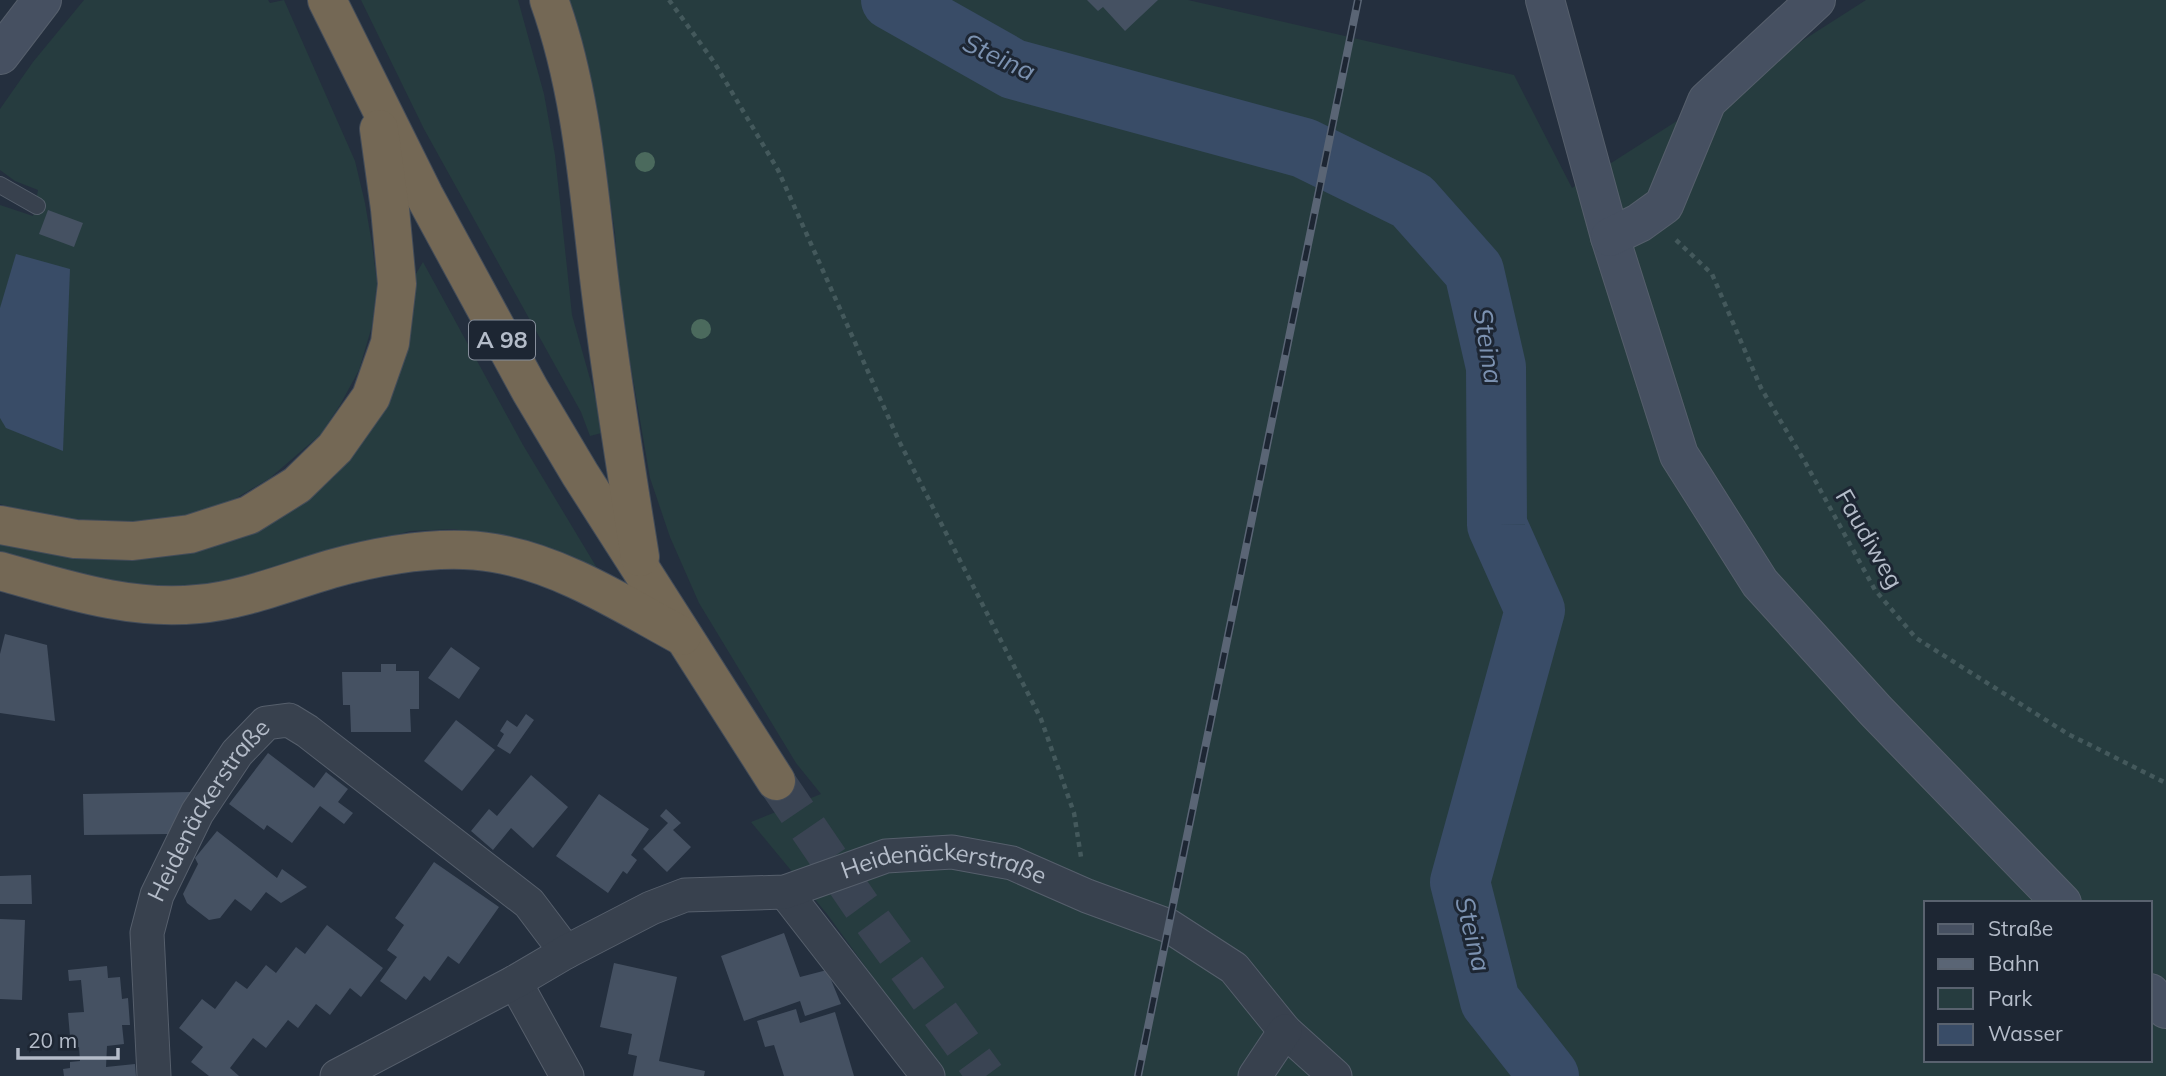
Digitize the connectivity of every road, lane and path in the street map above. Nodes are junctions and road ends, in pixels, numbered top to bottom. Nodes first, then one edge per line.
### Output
1 (42, 0) edge
2 (327, 0) edge
3 (549, 0) edge
4 (669, 0) edge
5 (1545, 0) edge
6 (1816, 0) edge
7 (0, 55) edge
8 (375, 99) junction
9 (0, 185) edge
10 (37, 206) dead end
11 (1625, 230) junction
12 (0, 525) edge
13 (0, 571) edge
14 (643, 572) junction
15 (684, 637) junction
16 (776, 781) tunnel mouth
17 (2166, 783) edge
18 (785, 892) junction
19 (1087, 896) junction
20 (2060, 901) edge
21 (566, 952) junction
22 (514, 982) junction
23 (2152, 995) edge
24 (2166, 1009) edge
25 (1285, 1031) junction
26 (154, 1076) edge
27 (337, 1076) edge
28 (567, 1076) edge
29 (928, 1076) edge
30 (1255, 1076) edge
31 (1335, 1076) edge

1 - 7 main road
2 - 8 highway, A 98
3 - 14 highway
4 - 19 path
5 - 11 main road
6 - 11 main road
8 - 12 highway
8 - 14 highway, A 98
9 - 10 lane
11 - 17 path, Faudiweg
11 - 20 main road
13 - 15 highway
14 - 15 highway, A 98
15 - 16 highway, A 98
18 - 19 street, Heidenäckerstraße
18 - 21 street, Heidenäckerstraße
18 - 29 street
19 - 25 street, Heidenäckerstraße
21 - 22 street, Heidenäckerstraße
21 - 26 street, Heidenäckerstraße
22 - 27 street, Heidenäckerstraße
22 - 28 street
23 - 24 main road
25 - 30 street
25 - 31 street, Heidenäckerstraße

